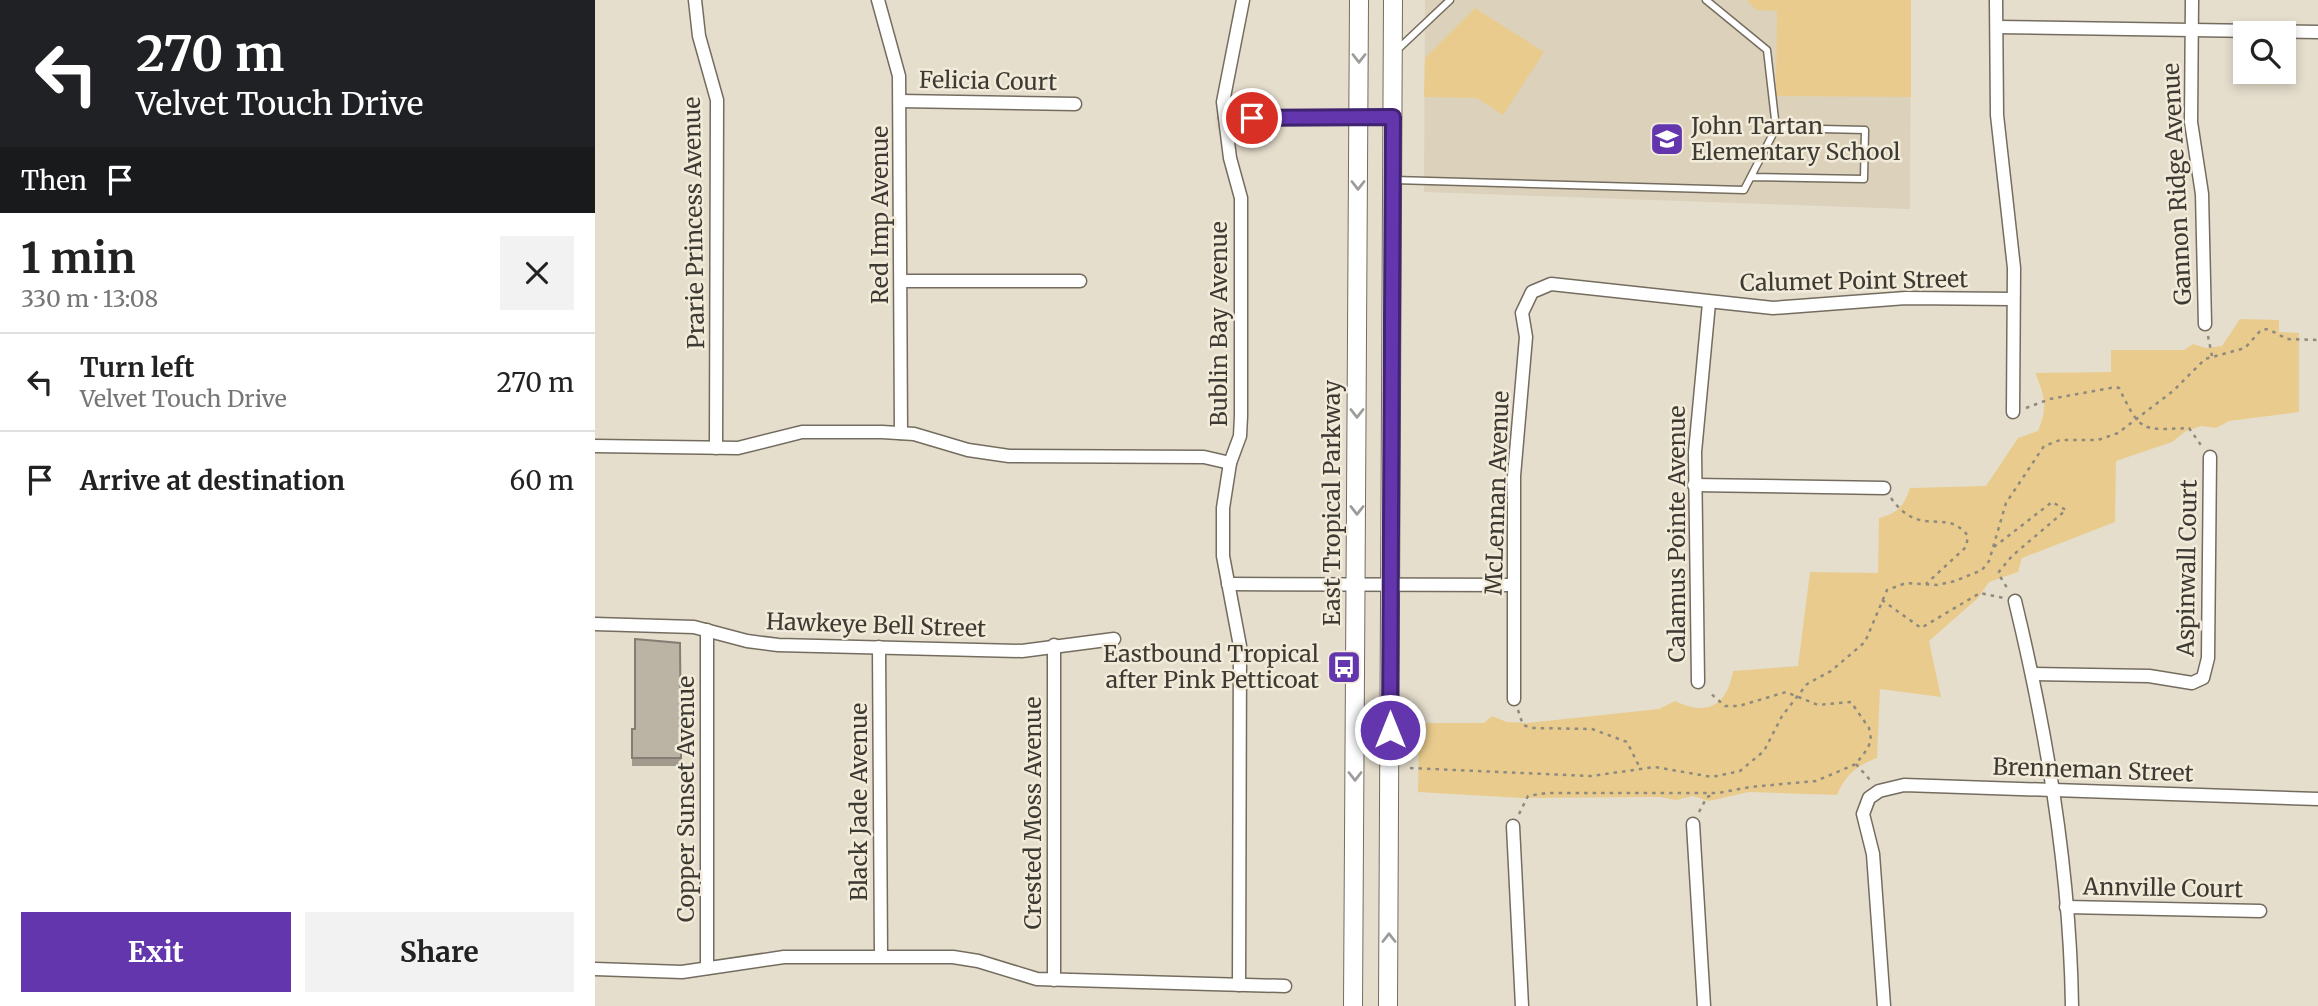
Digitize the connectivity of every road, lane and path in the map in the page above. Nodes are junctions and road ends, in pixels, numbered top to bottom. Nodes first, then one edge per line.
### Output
1 (695, 0) edge
2 (878, 0) edge
3 (1243, 0) edge
4 (1359, 0) edge
5 (1393, 0) edge
6 (1450, 0) edge
7 (1706, 0) edge
8 (1996, 0) edge
9 (2192, 0) edge
10 (1997, 27) junction
11 (2191, 30) junction
12 (2318, 32) edge
13 (1393, 54) junction
14 (900, 101) junction
15 (1075, 104) dead end
16 (1358, 117) junction
17 (1393, 117) junction
18 (1226, 118) junction
19 (1776, 128) junction
20 (1751, 177) junction
21 (1392, 180) junction
22 (902, 281) junction
23 (1080, 281) dead end
24 (1532, 292) joint
25 (2013, 299) junction
26 (1709, 303) junction
27 (2205, 324) joint
28 (2318, 340) edge
29 (2212, 356) junction
30 (2013, 412) joint
31 (2137, 421) junction
32 (901, 433) junction
33 (595, 446) edge
34 (716, 448) junction
35 (2210, 457) joint
36 (1230, 463) junction
37 (1694, 485) junction
38 (1884, 488) joint
39 (1994, 547) junction
40 (1228, 584) junction
41 (1926, 584) junction
42 (1374, 585) junction
43 (1513, 585) junction
44 (1881, 600) junction
45 (2015, 601) junction
46 (595, 624) edge
47 (707, 630) junction
48 (1114, 639) dead end
49 (1054, 645) junction
50 (879, 647) junction
51 (2033, 674) junction
52 (1698, 682) joint
53 (1795, 698) junction
54 (1514, 699) joint
55 (1856, 764) junction
56 (1410, 768) dead end
57 (1640, 768) junction
58 (2052, 790) junction
59 (1718, 793) junction
60 (1874, 794) junction
61 (2318, 799) edge
62 (1693, 824) joint
63 (1513, 826) joint
64 (2066, 907) junction
65 (2260, 912) dead end
66 (881, 956) junction
67 (707, 968) junction
68 (595, 969) edge
69 (1054, 980) junction
70 (1239, 985) junction
71 (1285, 986) dead end
72 (1353, 1006) edge
73 (1388, 1006) edge
74 (1522, 1006) edge
75 (1704, 1006) edge
76 (1884, 1006) edge
77 (2072, 1006) edge

1 - 34 street, Prarie Princess Avenue
2 - 14 street, Red Imp Avenue
3 - 18 street, Bublin Bay Avenue
4 -> 16 main road, East Tropical Parkway
5 - 13 main road, East Tropical Parkway
6 - 13 lane
7 - 19 lane
8 - 10 street
9 - 11 street, Gannon Ridge Avenue
10 - 11 street
10 - 25 street
11 - 12 street
11 - 27 street, Gannon Ridge Avenue
13 - 17 main road, East Tropical Parkway
14 - 15 street, Felicia Court
14 - 22 street, Red Imp Avenue
16 - 17 street
16 - 18 street
16 -> 42 main road, East Tropical Parkway
17 - 21 main road, East Tropical Parkway
18 - 36 street, Bublin Bay Avenue
19 - 20 lane
19 - 20 lane
20 - 21 lane
21 - 42 main road, East Tropical Parkway
22 - 23 street
22 - 32 street, Red Imp Avenue
24 - 26 street, Calumet Point Street
24 - 43 street, McLennan Avenue
25 - 26 street, Calumet Point Street
25 - 30 street
26 - 37 street, Calamus Pointe Avenue
27 - 29 path
28 - 29 path
29 - 31 path
30 - 31 path
31 - 35 path
31 - 39 path
32 - 34 street
32 - 36 street
33 - 34 street
35 - 51 street, Aspinwall Court
36 - 40 street, Bublin Bay Avenue
37 - 38 street
37 - 52 street, Calamus Pointe Avenue
38 - 41 path
39 - 41 path
39 - 45 path
40 - 42 street
40 - 70 street, Bublin Bay Avenue
41 - 44 path
42 - 43 street
42 -> 72 main road, East Tropical Parkway
73 -> 42 main road, East Tropical Parkway
43 - 54 street, McLennan Avenue
44 - 45 path
44 - 53 path
45 - 51 street
46 - 47 street, Hawkeye Bell Street
47 - 50 street, Hawkeye Bell Street
47 - 67 street, Copper Sunset Avenue
48 - 49 street, Hawkeye Bell Street
49 - 50 street, Hawkeye Bell Street
49 - 69 street, Crested Moss Avenue
50 - 66 street, Black Jade Avenue
51 - 58 street
52 - 53 path
53 - 55 path
53 - 57 path
54 - 57 path
55 - 59 path
55 - 60 path
56 - 57 path
58 - 60 street, Brenneman Street
58 - 61 street, Brenneman Street
58 - 64 street
59 - 62 path
59 - 63 path
60 - 76 street
62 - 75 street
63 - 74 street
64 - 65 street, Annville Court
64 - 77 street
66 - 67 street
66 - 69 street
67 - 68 street
69 - 70 street
70 - 71 street

